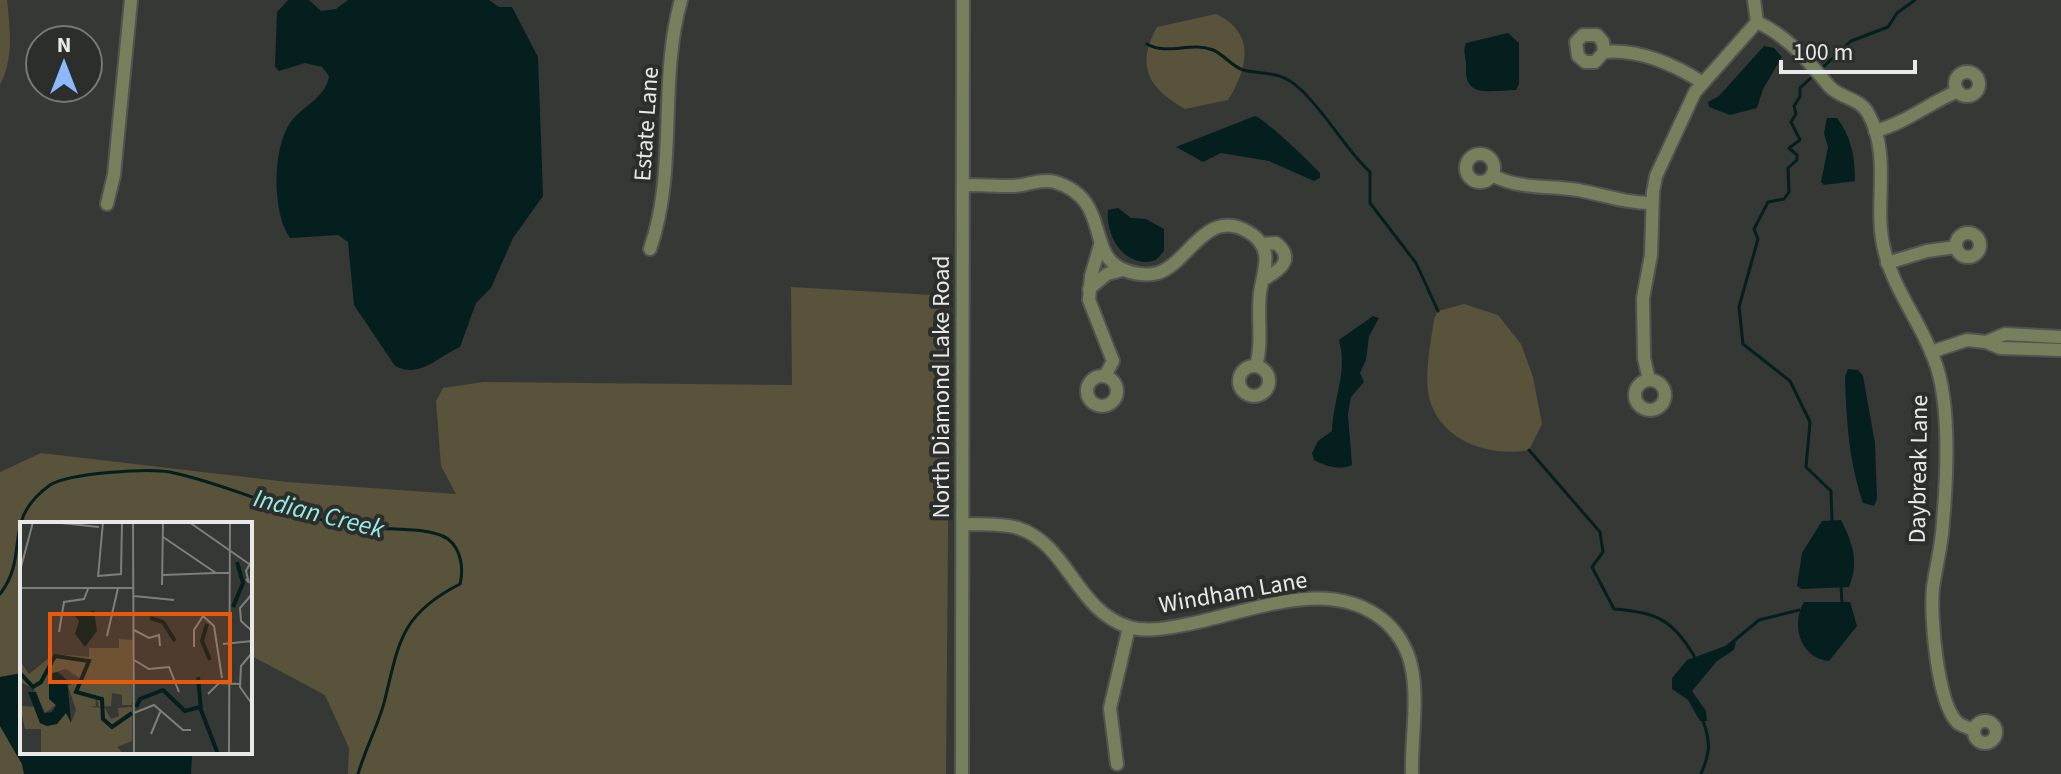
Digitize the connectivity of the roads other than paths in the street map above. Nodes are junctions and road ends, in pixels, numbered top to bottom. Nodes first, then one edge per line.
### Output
1 (131, 0) edge
2 (681, 0) edge
3 (963, 0) edge
4 (1754, 0) edge
5 (1757, 22) junction
6 (1604, 52) dead end
7 (1703, 83) junction
8 (1958, 91) dead end
9 (1875, 131) junction
10 (1492, 175) dead end
11 (964, 185) junction
12 (1652, 203) junction
13 (107, 204) dead end
14 (1101, 242) junction
15 (1261, 244) junction
16 (1956, 247) dead end
17 (650, 249) dead end
18 (1887, 263) junction
19 (1123, 270) junction
20 (1264, 279) junction
21 (1089, 289) junction
22 (2061, 337) edge
23 (1986, 342) junction
24 (2061, 350) edge
25 (1931, 352) junction
26 (1256, 366) dead end
27 (1105, 376) dead end
28 (1649, 380) dead end
29 (963, 524) junction
30 (1129, 627) junction
31 (1974, 730) dead end
32 (1117, 764) dead end
33 (962, 774) edge
34 (1412, 774) edge

1 - 13 street
2 - 17 street, Estate Lane
3 - 11 street, North Diamond Lake Road
4 - 5 street
5 - 7 street
5 - 9 street, Daybreak Lane
6 - 7 street
7 - 12 street
8 - 9 street
9 - 18 street, Daybreak Lane
10 - 12 street
11 - 14 street
11 - 29 street, North Diamond Lake Road
12 - 28 street
14 - 19 street
14 - 21 street
15 - 19 street
15 - 20 street
15 - 20 street
16 - 18 street
18 - 25 street, Daybreak Lane
19 - 21 street
20 - 26 street
21 - 27 street
22 - 23 street
23 - 24 street
23 - 25 street
25 - 31 street, Daybreak Lane
29 - 30 street, Windham Lane
29 - 33 street, North Diamond Lake Road
30 - 32 street
30 - 34 street, Windham Lane

